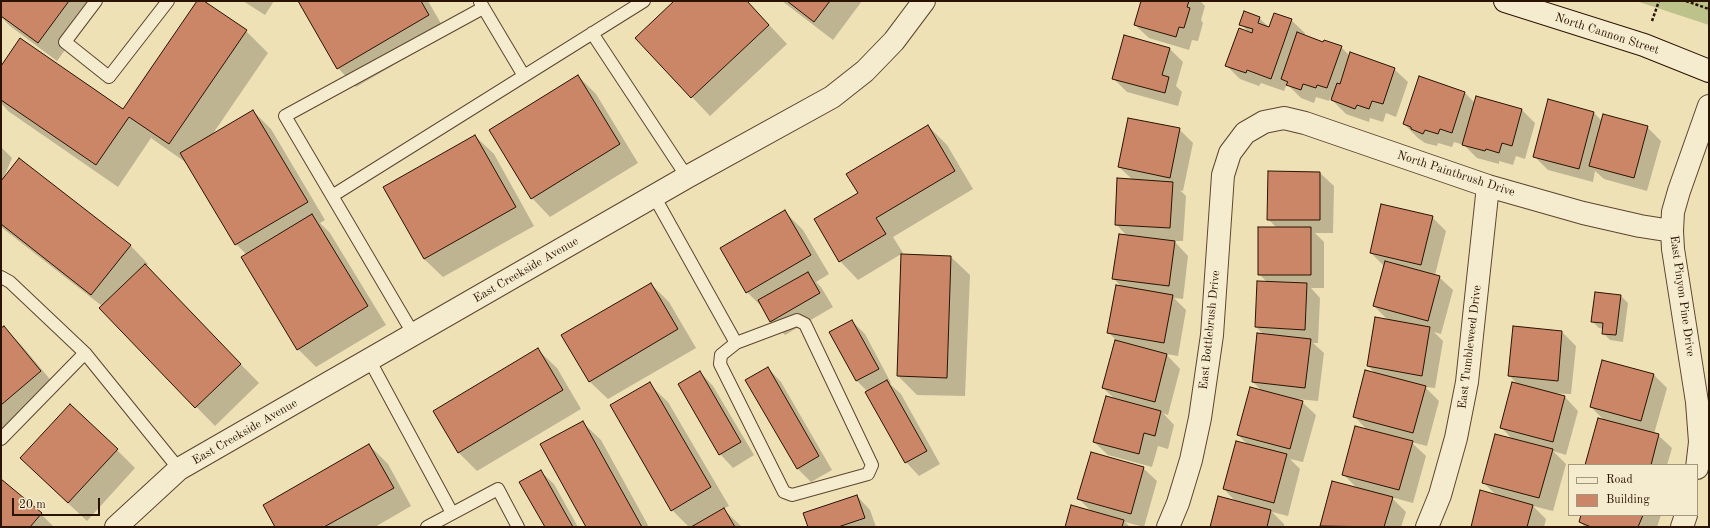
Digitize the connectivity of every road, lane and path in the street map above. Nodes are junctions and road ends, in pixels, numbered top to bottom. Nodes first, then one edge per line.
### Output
1 (96, 1) edge
2 (168, 1) edge
3 (644, 1) edge
4 (924, 1) edge
5 (1505, 1) edge
6 (1686, 1) edge
7 (481, 4) edge
8 (1709, 9) edge
9 (592, 33) junction
10 (1709, 71) edge
11 (524, 76) junction
12 (1709, 106) edge
13 (1245, 133) joint
14 (687, 177) junction
15 (1488, 186) junction
16 (332, 196) junction
17 (654, 196) junction
18 (1672, 232) junction
19 (1, 277) edge
20 (414, 335) junction
21 (736, 343) junction
22 (85, 353) junction
23 (370, 360) junction
24 (1, 439) edge
25 (1697, 464) edge
26 (179, 470) junction
27 (452, 513) junction
28 (1686, 516) edge
29 (116, 527) edge
30 (427, 527) edge
31 (518, 527) edge
32 (1168, 527) edge
33 (1428, 527) edge
34 (1682, 527) edge

1 - 2 lane
3 - 9 lane
4 - 14 street, East Creekside Avenue
5 - 10 street, North Cannon Street
6 - 8 path
7 - 11 lane
7 - 16 lane
9 - 11 lane
9 - 14 lane
11 - 16 lane
12 - 18 street, East Pinyon Pine Drive
13 - 15 street, North Paintbrush Drive
13 - 32 street, East Bottlebrush Drive
14 - 17 street, East Creekside Avenue
15 - 18 street, North Paintbrush Drive
15 - 33 street, East Tumbleweed Drive
16 - 20 lane
17 - 20 street, East Creekside Avenue
17 - 21 lane
18 - 25 street, East Pinyon Pine Drive
19 - 22 lane
20 - 23 street, East Creekside Avenue
21 - 21 lane
22 - 24 lane
22 - 26 lane
23 - 26 street, East Creekside Avenue
23 - 27 lane
26 - 29 street, East Creekside Avenue
27 - 30 lane
27 - 31 lane
28 - 34 street

